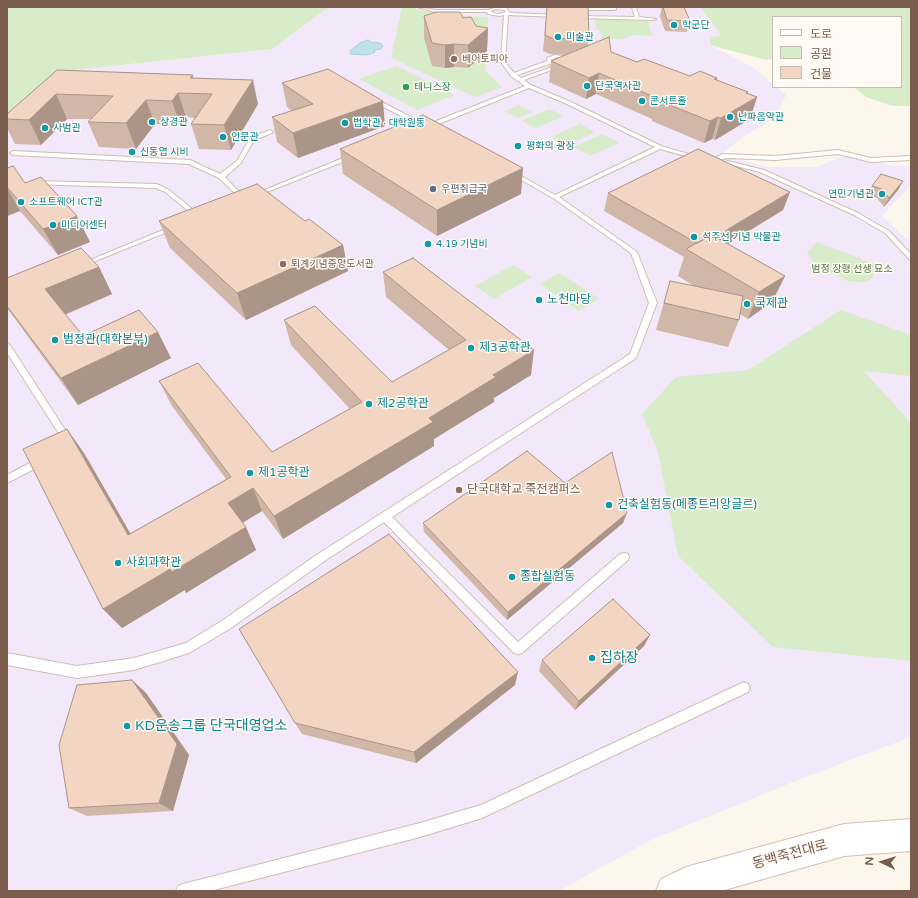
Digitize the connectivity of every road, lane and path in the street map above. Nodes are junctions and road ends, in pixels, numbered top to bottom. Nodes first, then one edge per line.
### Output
1 (420, 7) edge
2 (501, 7) edge
3 (614, 7) edge
4 (634, 7) edge
5 (570, 8) edge
6 (488, 11) junction
7 (506, 14) junction
8 (561, 16) edge
9 (570, 17) edge
10 (637, 18) junction
11 (654, 19) dead end
12 (549, 62) junction
13 (559, 66) junction
14 (566, 66) junction
15 (513, 75) junction
16 (536, 75) junction
17 (521, 80) junction
18 (529, 86) junction
19 (367, 97) edge
20 (423, 128) junction
21 (270, 132) dead end
22 (435, 132) edge
23 (659, 147) junction
24 (10, 152) edge
25 (363, 152) edge
26 (911, 158) edge
27 (707, 159) junction
28 (504, 169) edge
29 (221, 177) junction
30 (29, 183) edge
31 (556, 197) junction
32 (244, 200) junction
33 (237, 202) edge
34 (192, 220) edge
35 (178, 226) edge
36 (911, 258) edge
37 (76, 266) edge
38 (7, 347) edge
39 (64, 449) edge
40 (50, 456) edge
41 (7, 479) edge
42 (385, 516) junction
43 (624, 557) dead end
44 (7, 658) edge
45 (744, 688) dead end
46 (911, 835) edge
47 (183, 891) edge
48 (673, 891) edge

1 - 6 lane
2 - 6 lane
2 - 7 lane
3 - 5 lane
4 - 10 lane
6 - 7 lane
7 - 8 lane
7 - 15 lane
9 - 10 lane
10 - 11 lane
12 - 13 lane
12 - 14 lane
12 - 15 lane
13 - 14 lane
13 - 16 lane
14 - 16 lane
15 - 17 lane
16 - 17 lane
17 - 18 lane
18 - 20 lane
18 - 23 lane
19 - 20 lane
20 - 22 lane
21 - 29 lane
23 - 27 lane
23 - 31 lane
24 - 29 lane
25 - 32 lane
26 - 27 lane
27 - 36 lane
28 - 31 lane
29 - 32 lane
30 - 34 lane
31 - 42 lane
32 - 33 lane
35 - 37 lane
38 - 39 lane
40 - 41 lane
42 - 43 lane
42 - 44 lane
45 - 47 lane
46 - 48 main road, 동백죽전대로

